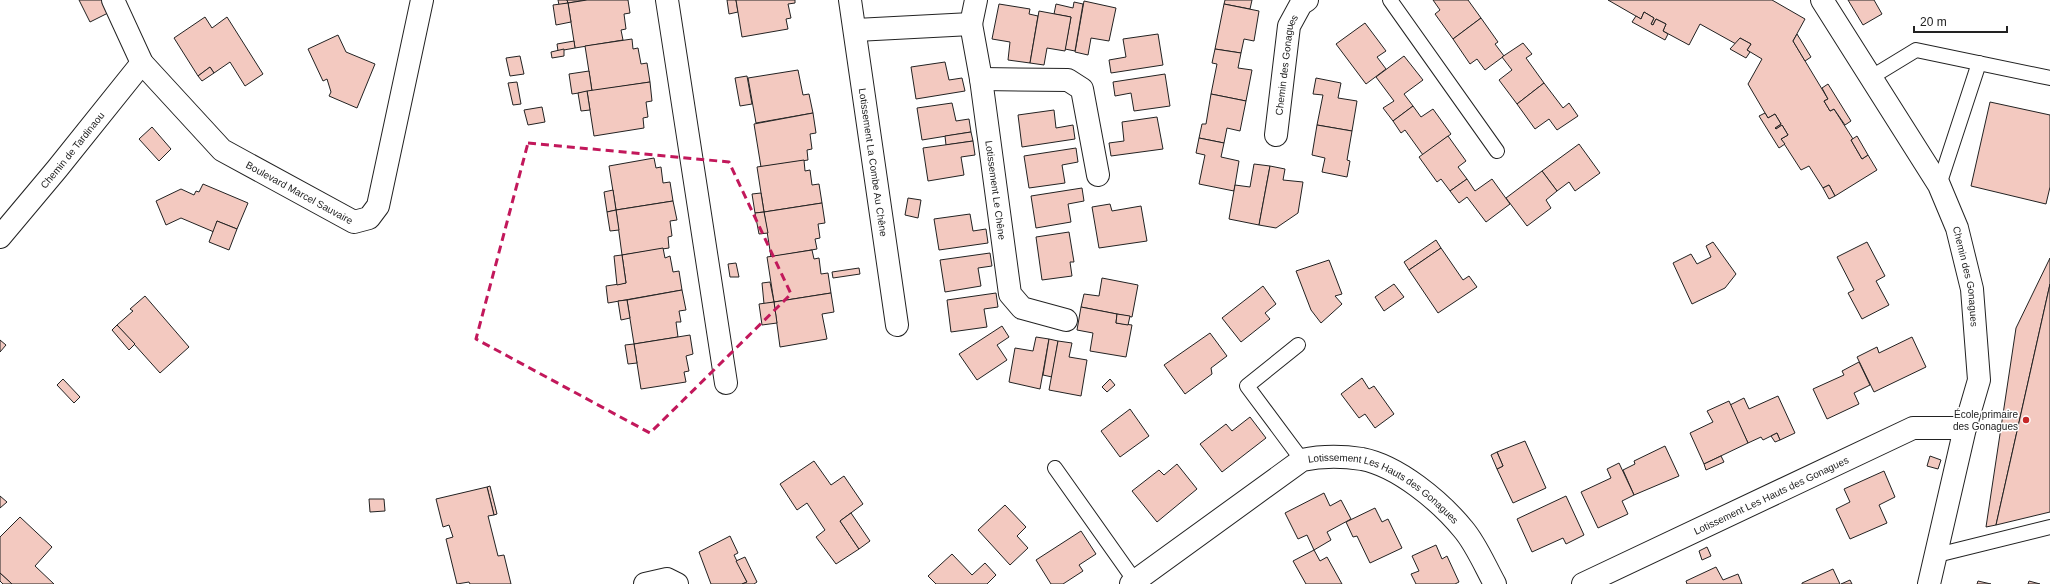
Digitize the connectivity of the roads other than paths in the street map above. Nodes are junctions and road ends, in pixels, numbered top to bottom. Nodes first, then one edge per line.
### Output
1 (113, 0) edge
2 (422, 0) edge
3 (667, 0) edge
4 (850, 0) edge
5 (976, 0) edge
6 (1307, 0) edge
7 (1390, 0) edge
8 (1822, 0) edge
9 (971, 24) junction
10 (856, 30) junction
11 (142, 63) junction
12 (1979, 63) junction
13 (1870, 78) junction
14 (2050, 78) edge
15 (981, 79) junction
16 (1276, 135) dead end
17 (1497, 151) dead end
18 (1098, 175) dead end
19 (1939, 185) junction
20 (0, 237) edge
21 (1066, 320) dead end
22 (897, 325) dead end
23 (1298, 345) dead end
24 (726, 383) dead end
25 (1965, 428) junction
26 (1302, 460) junction
27 (1055, 468) dead end
28 (2050, 527) edge
29 (1937, 555) junction
30 (1133, 583) edge
31 (645, 584) edge
32 (677, 584) edge
33 (1495, 584) edge
34 (1583, 584) edge
35 (1930, 584) edge

1 - 11 street, Boulevard Marcel Sauvaire
2 - 11 street, Boulevard Marcel Sauvaire
3 - 24 street
4 - 10 street, Lotissement La Combe Au Chêne
5 - 9 street
6 - 16 street, Chemin des Gonagues
7 - 17 lane
8 - 13 street, Chemin des Gonagues
9 - 10 street
9 - 15 street, Lotissement Le Chêne
10 - 22 street, Lotissement La Combe Au Chêne
11 - 20 street, Chemin de Tardinaou
12 - 13 lane
12 - 14 lane
12 - 19 lane
13 - 19 street, Chemin des Gonagues
15 - 18 street
15 - 21 street, Lotissement Le Chêne
19 - 25 street, Chemin des Gonagues
23 - 26 lane
25 - 29 street, Chemin des Gonagues
25 - 34 street, Lotissement Les Hauts des Gonagues
26 - 30 street, Lotissement Les Hauts des Gonagues
26 - 33 street, Lotissement Les Hauts des Gonagues
27 - 30 lane
28 - 29 lane
29 - 35 street, Chemin des Gonagues
31 - 32 street

